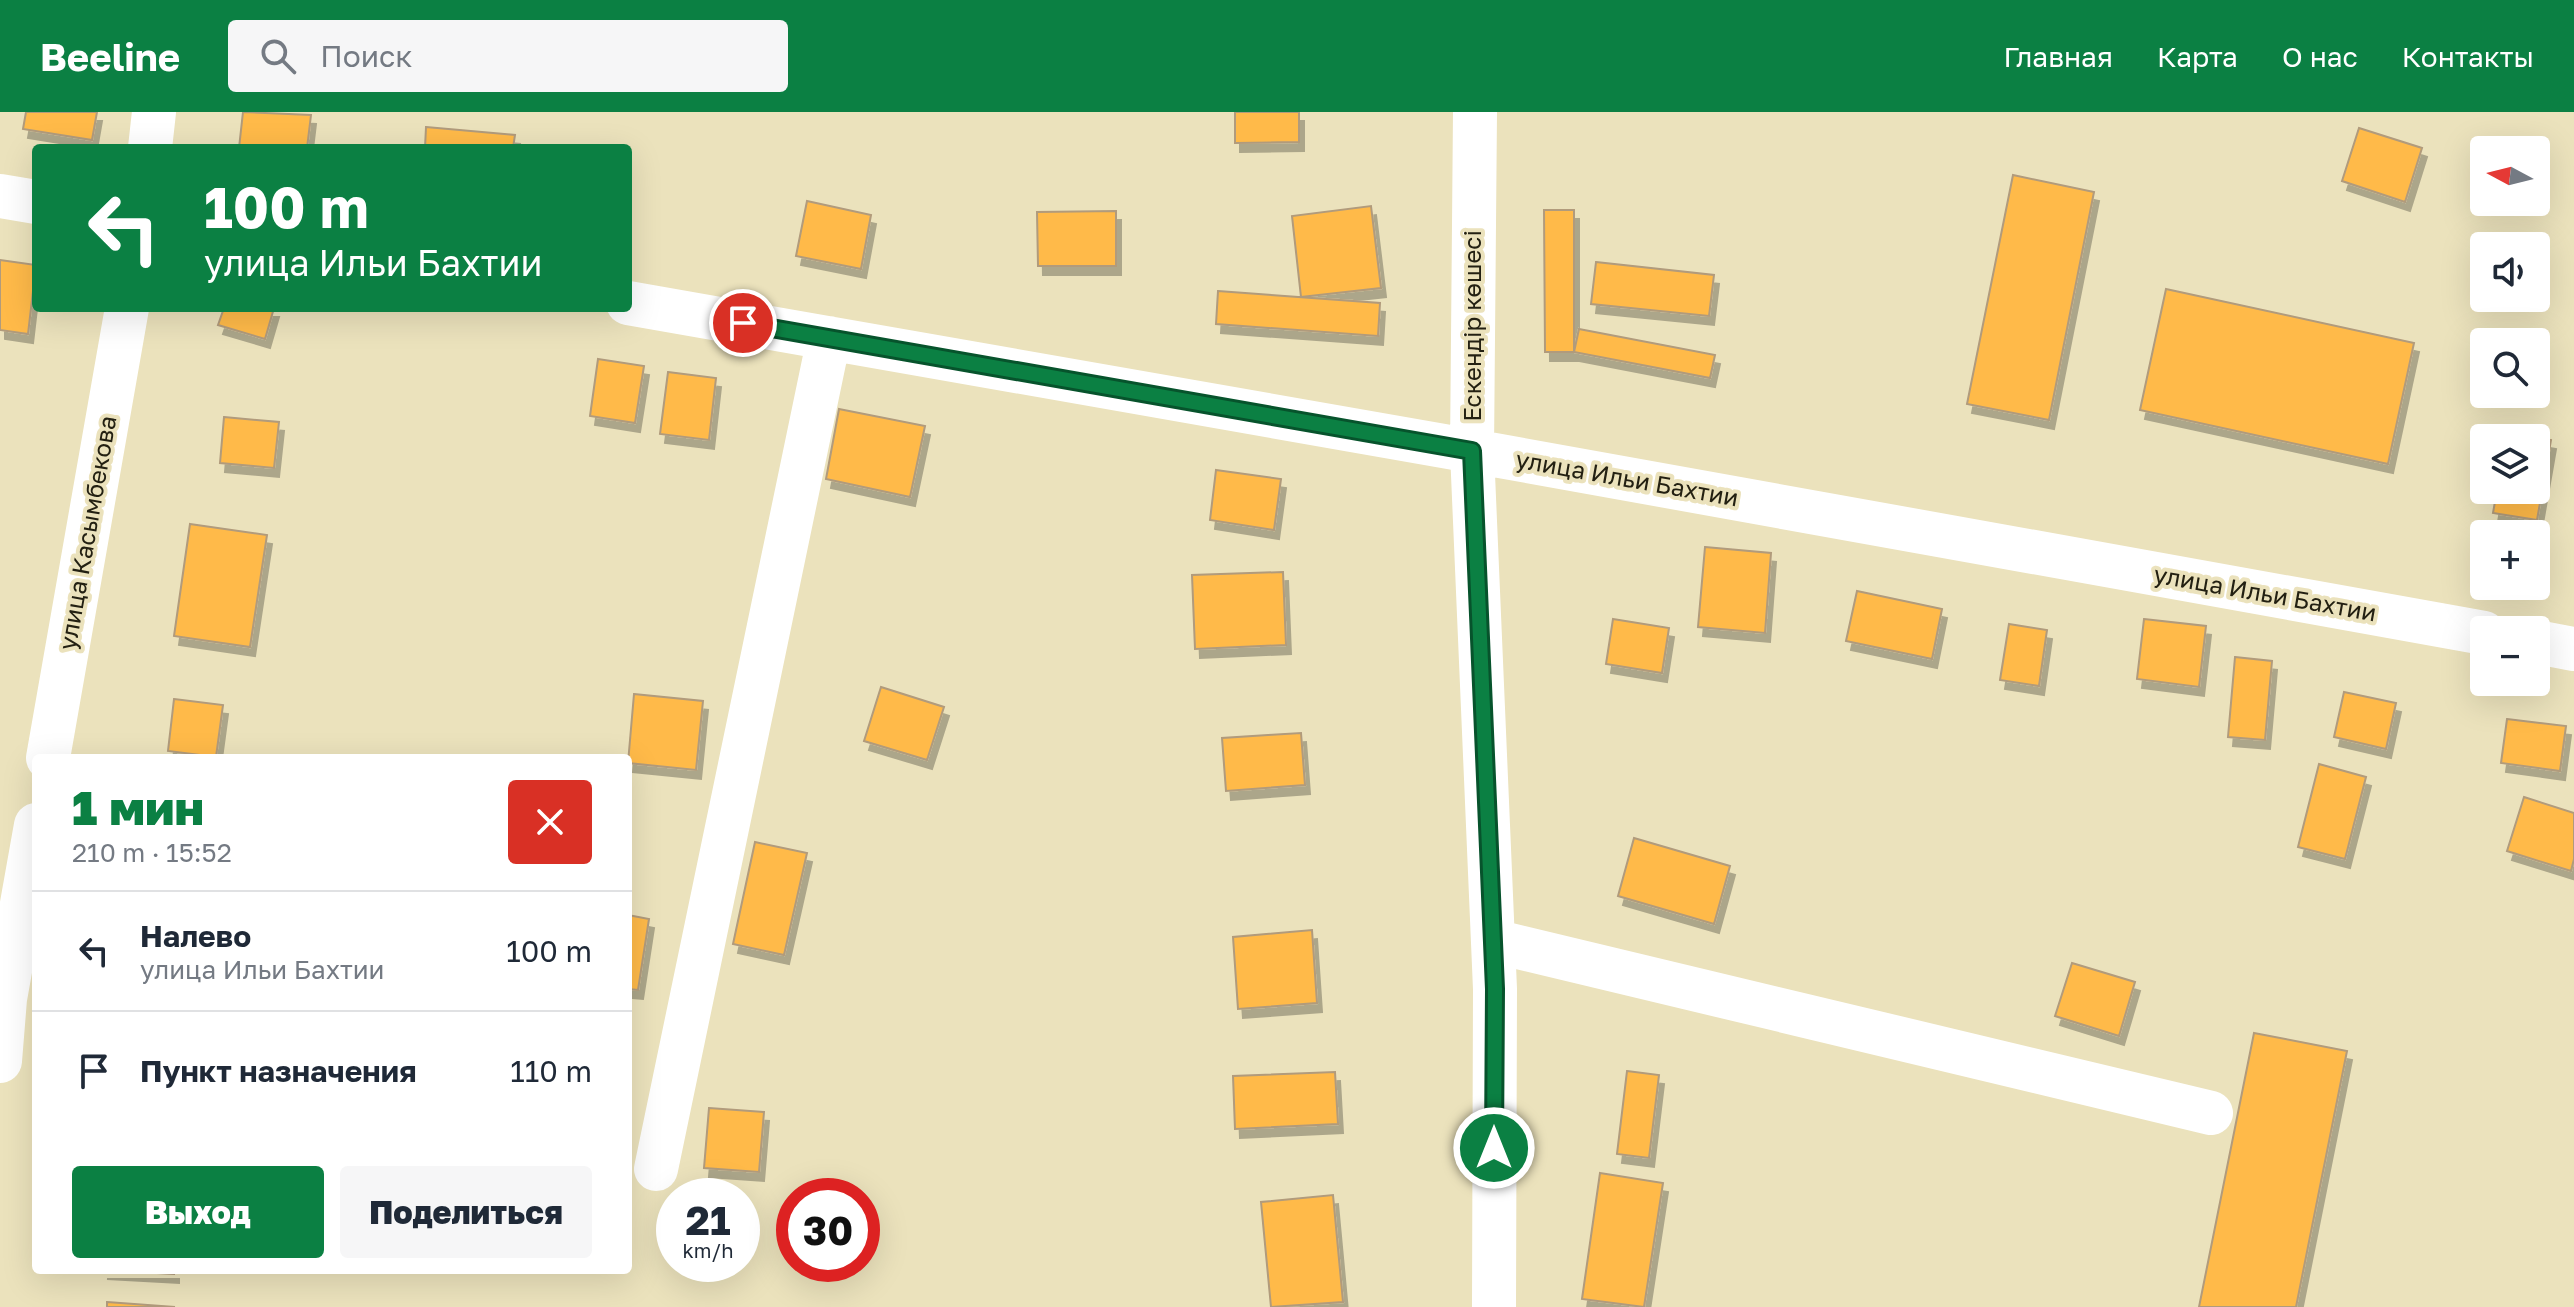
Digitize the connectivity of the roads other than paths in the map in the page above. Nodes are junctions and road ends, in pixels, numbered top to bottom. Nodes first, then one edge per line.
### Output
1 (154, 112) edge
2 (1475, 112) edge
3 (150, 144) edge
4 (0, 196) edge
5 (32, 201) edge
6 (632, 304) edge
7 (126, 312) edge
8 (829, 338) junction
9 (1472, 451) junction
10 (2470, 630) edge
11 (2550, 645) edge
12 (2574, 649) edge
13 (49, 754) edge
14 (32, 847) edge
15 (1493, 941) junction
16 (0, 1061) edge
17 (2211, 1113) dead end
18 (656, 1169) dead end
19 (1494, 1307) edge

1 - 3 street
2 - 9 street, Ескендір көшесі
4 - 5 street
6 - 8 street, улица Ильи Бахтии
7 - 13 street, улица Касымбекова
8 - 9 street, улица Ильи Бахтии
8 - 18 street
9 - 10 street, улица Ильи Бахтии
9 - 15 street, Ескендір көшесі
11 - 12 street
14 - 16 street
15 - 17 street
15 - 19 street, Ескендір көшесі

